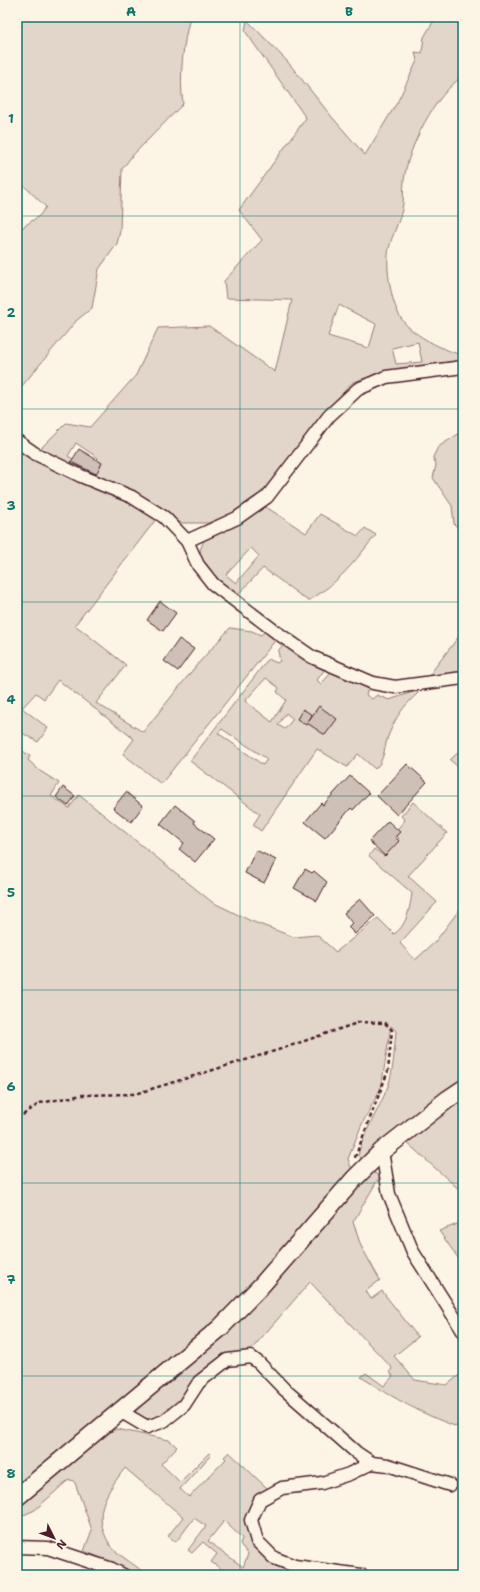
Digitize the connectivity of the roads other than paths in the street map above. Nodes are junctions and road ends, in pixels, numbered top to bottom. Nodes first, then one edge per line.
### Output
1 (463, 367) edge
2 (17, 441) edge
3 (187, 541) junction
4 (463, 678) edge
5 (463, 1089) edge
6 (382, 1151) junction
7 (463, 1331) edge
8 (120, 1412) junction
9 (372, 1463) junction
10 (450, 1485) dead end
11 (17, 1497) edge
12 (18, 1545) edge
13 (123, 1575) edge
14 (361, 1575) edge

1 - 3 street
2 - 3 street
3 - 4 street
5 - 6 main road
6 - 7 street
6 - 8 main road
8 - 9 street
8 - 11 main road
9 - 10 street
9 - 14 street
12 - 13 street

